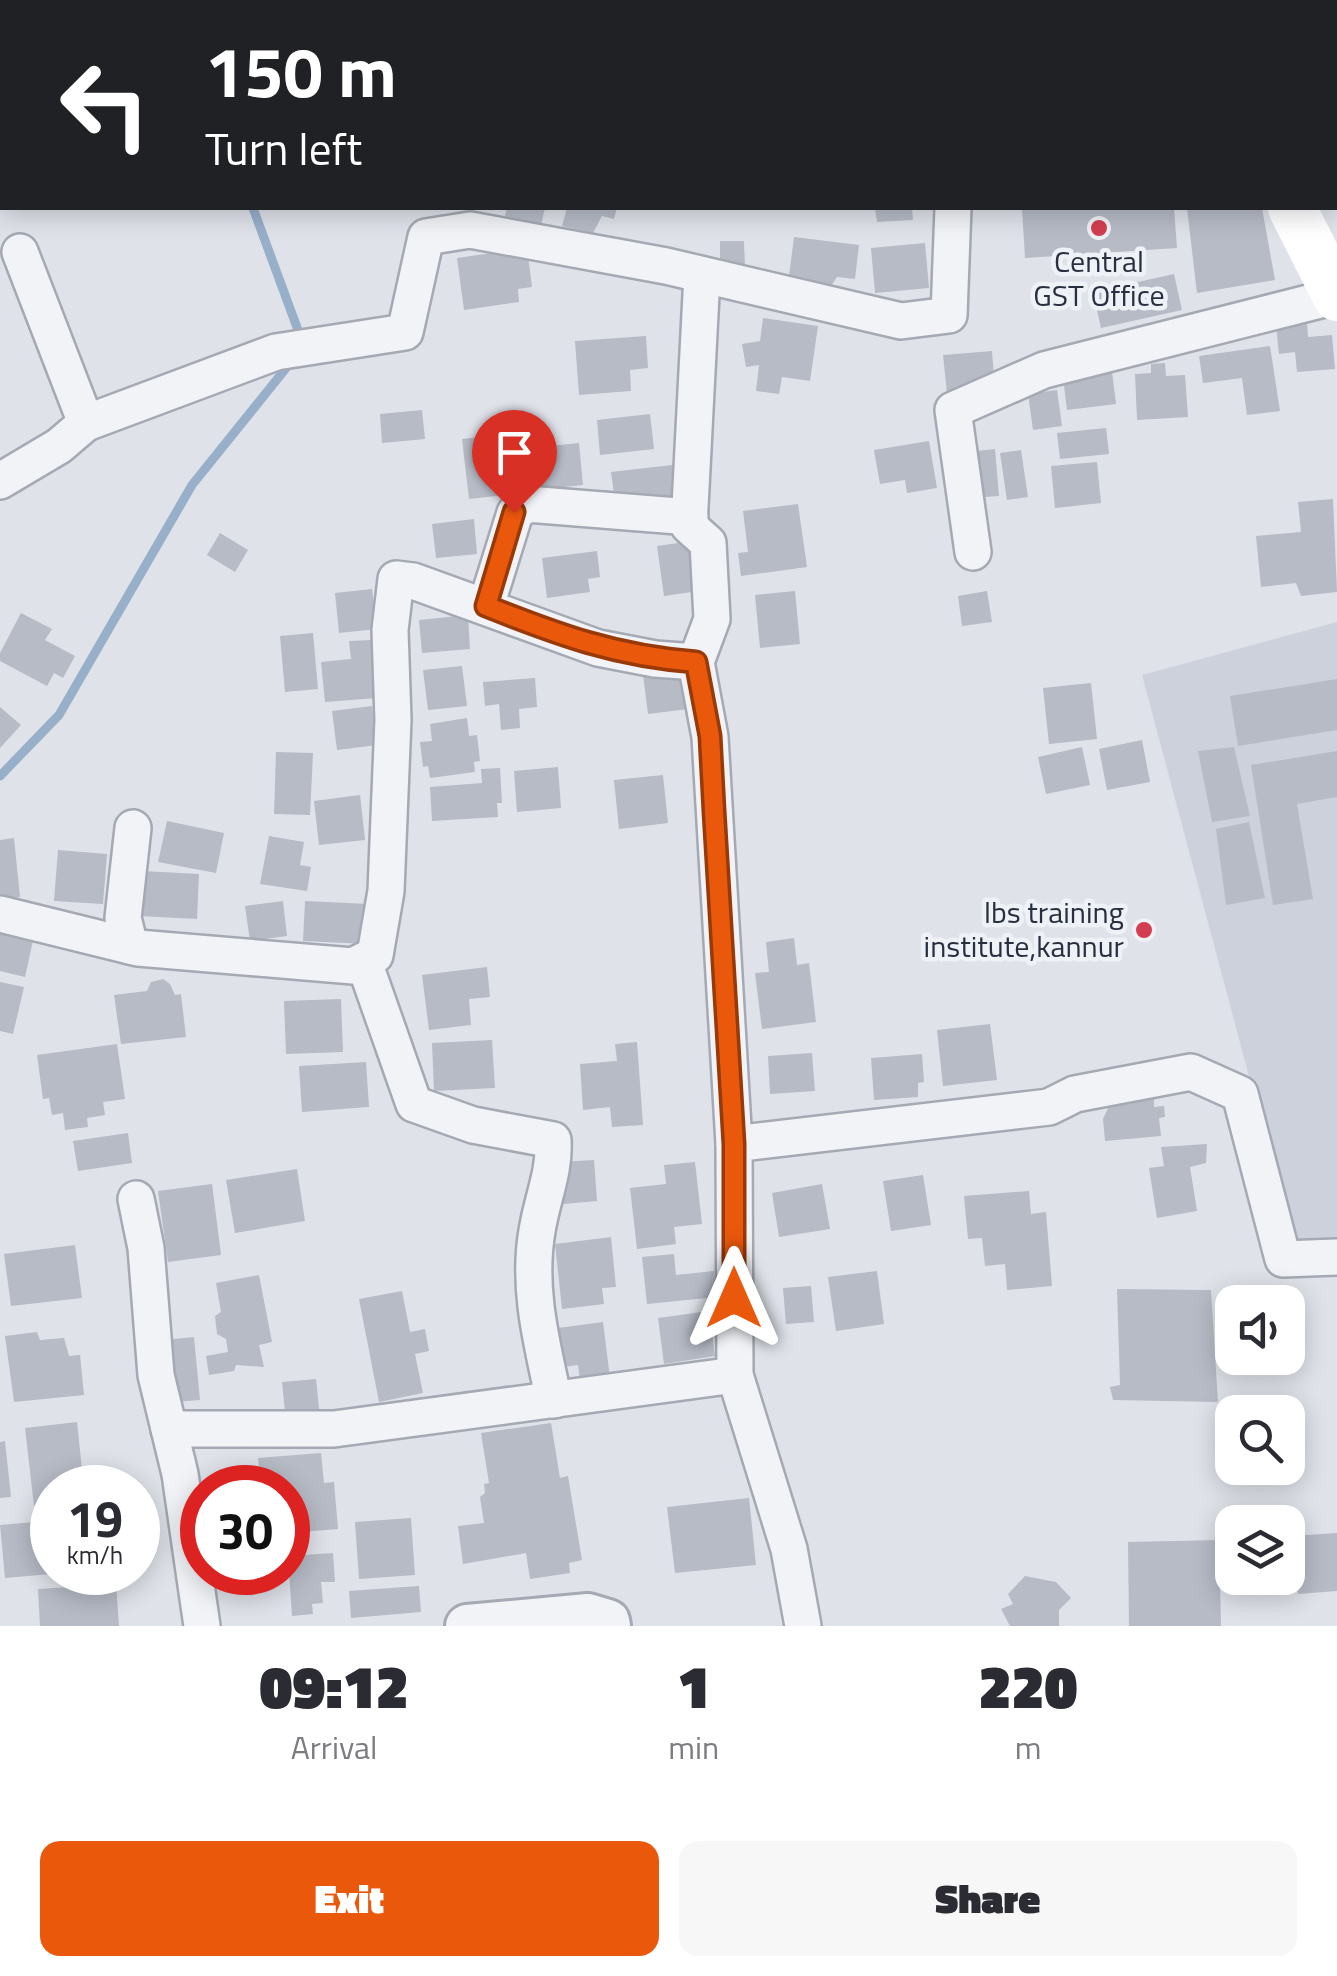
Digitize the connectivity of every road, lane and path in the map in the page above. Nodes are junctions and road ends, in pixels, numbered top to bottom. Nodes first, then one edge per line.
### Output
1 (953, 210) edge
2 (1293, 210) edge
3 (20, 252) dead end
4 (702, 275) junction
5 (1337, 297) edge
6 (86, 423) junction
7 (0, 480) edge
8 (690, 517) junction
9 (973, 552) dead end
10 (486, 606) junction
11 (696, 662) junction
12 (133, 828) dead end
13 (0, 914) edge
14 (130, 946) junction
15 (364, 962) junction
16 (734, 1144) junction
17 (136, 1199) dead end
18 (1337, 1258) edge
19 (734, 1375) junction
20 (554, 1400) junction
21 (169, 1429) junction
22 (202, 1626) edge
23 (468, 1626) edge
24 (609, 1626) edge
25 (803, 1626) edge

1 - 4 street
2 - 5 main road
3 - 6 street
4 - 6 street
4 - 8 street
5 - 9 street
6 - 7 street
8 - 10 street
8 - 11 street
10 - 11 street
10 - 15 street
11 - 16 street
12 - 14 street
13 - 14 street
14 - 15 street
15 - 20 street
16 - 18 street
16 - 19 street
17 - 21 street
19 - 20 street
19 - 25 street
20 - 21 street
21 - 22 street
23 - 24 street

